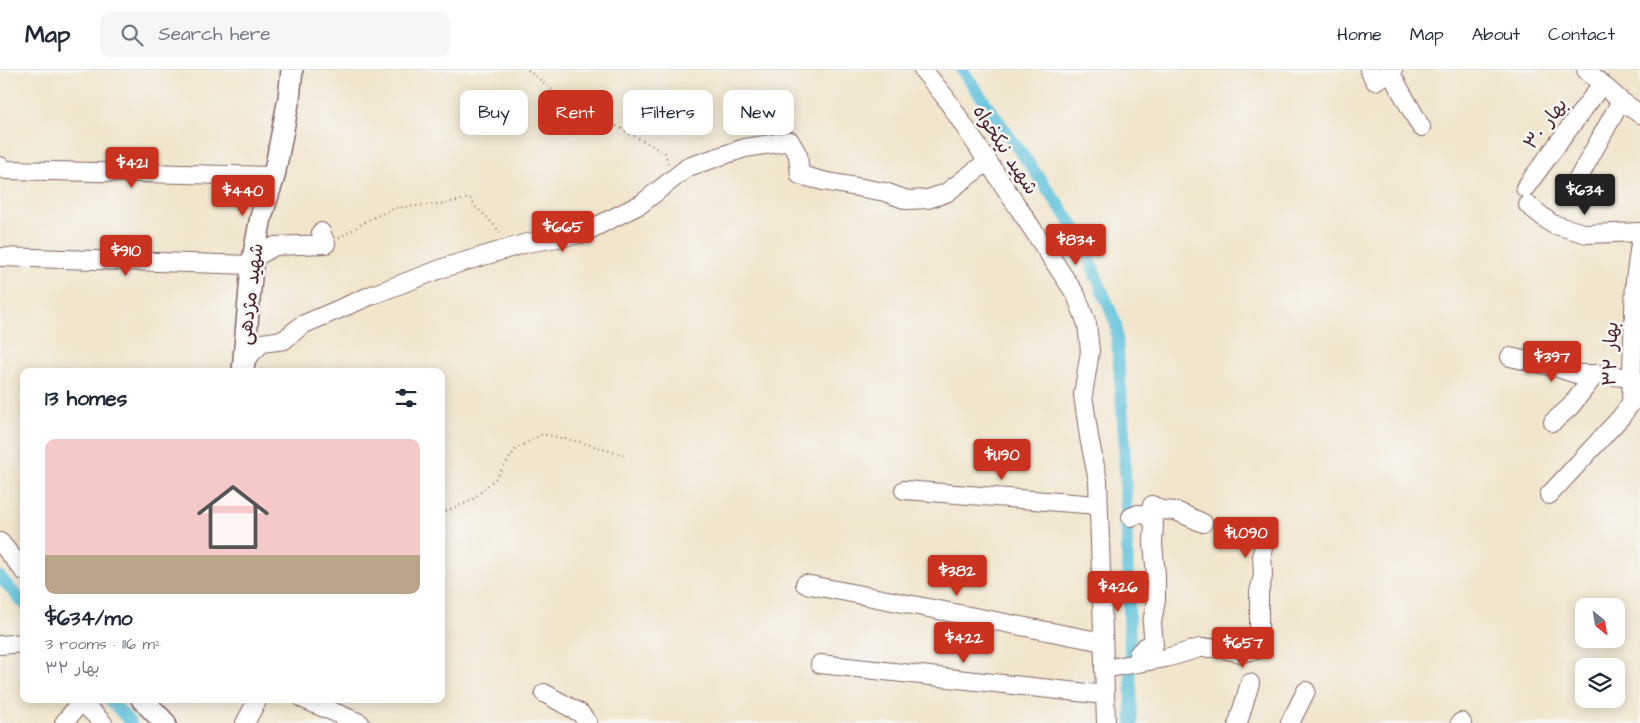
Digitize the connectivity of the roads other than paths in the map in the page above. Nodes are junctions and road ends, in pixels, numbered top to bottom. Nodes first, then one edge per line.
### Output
1 (292, 70) edge
2 (923, 70) edge
3 (1586, 70) edge
4 (1382, 73) edge
5 (1602, 84) junction
6 (1621, 101) junction
7 (1640, 114) edge
8 (1421, 127) dead end
9 (989, 164) junction
10 (0, 166) edge
11 (274, 176) junction
12 (1573, 188) dead end
13 (1640, 232) edge
14 (324, 238) road end
15 (1640, 244) edge
16 (0, 257) edge
17 (253, 261) junction
18 (1510, 357) dead end
19 (243, 366) edge
20 (1596, 374) junction
21 (1632, 378) junction
22 (1553, 422) dead end
23 (904, 490) dead end
24 (1549, 495) dead end
25 (1098, 505) junction
26 (1149, 515) junction
27 (1131, 517) dead end
28 (1203, 523) dead end
29 (1264, 541) dead end
30 (2, 549) edge
31 (20, 567) edge
32 (805, 584) dead end
33 (1103, 642) junction
34 (20, 644) edge
35 (0, 645) edge
36 (820, 664) dead end
37 (1133, 664) junction
38 (1104, 669) junction
39 (1250, 683) dead end
40 (544, 692) dead end
41 (1306, 692) dead end
42 (1105, 695) junction
43 (78, 703) edge
44 (85, 703) edge
45 (146, 703) edge
46 (256, 703) edge
47 (312, 703) edge
48 (64, 723) edge
49 (103, 723) edge
50 (165, 723) edge
51 (245, 723) edge
52 (360, 723) edge
53 (588, 723) edge
54 (1106, 723) edge
55 (1238, 723) edge
56 (1290, 723) edge

1 - 11 main road, شهید مژدهی
2 - 9 street, شهید نیکخواه
3 - 5 street
4 - 8 street
5 - 6 street
5 - 13 street, بهار ۳۰
6 - 7 street
6 - 12 street
9 - 19 street
9 - 25 street, شهید نیکخواه
10 - 11 street
11 - 17 main road, شهید مژدهی
14 - 17 street
15 - 21 street, بهار ۳۲
16 - 17 street
17 - 19 main road, شهید مژدهی
18 - 20 street
20 - 21 street
20 - 22 street
21 - 24 street, بهار ۳۲
23 - 25 street
25 - 33 street, شهید نیکخواه
26 - 27 street
26 - 28 street
26 - 37 street
29 - 37 street
30 - 31 street
32 - 33 street
33 - 38 street, شهید نیکخواه
34 - 35 street
36 - 42 street
37 - 38 street
38 - 42 street, شهید نیکخواه
39 - 55 street
40 - 53 street
41 - 56 street
42 - 54 street, شهید نیکخواه
43 - 48 street
44 - 49 street
45 - 50 main road
46 - 51 street
47 - 52 street

